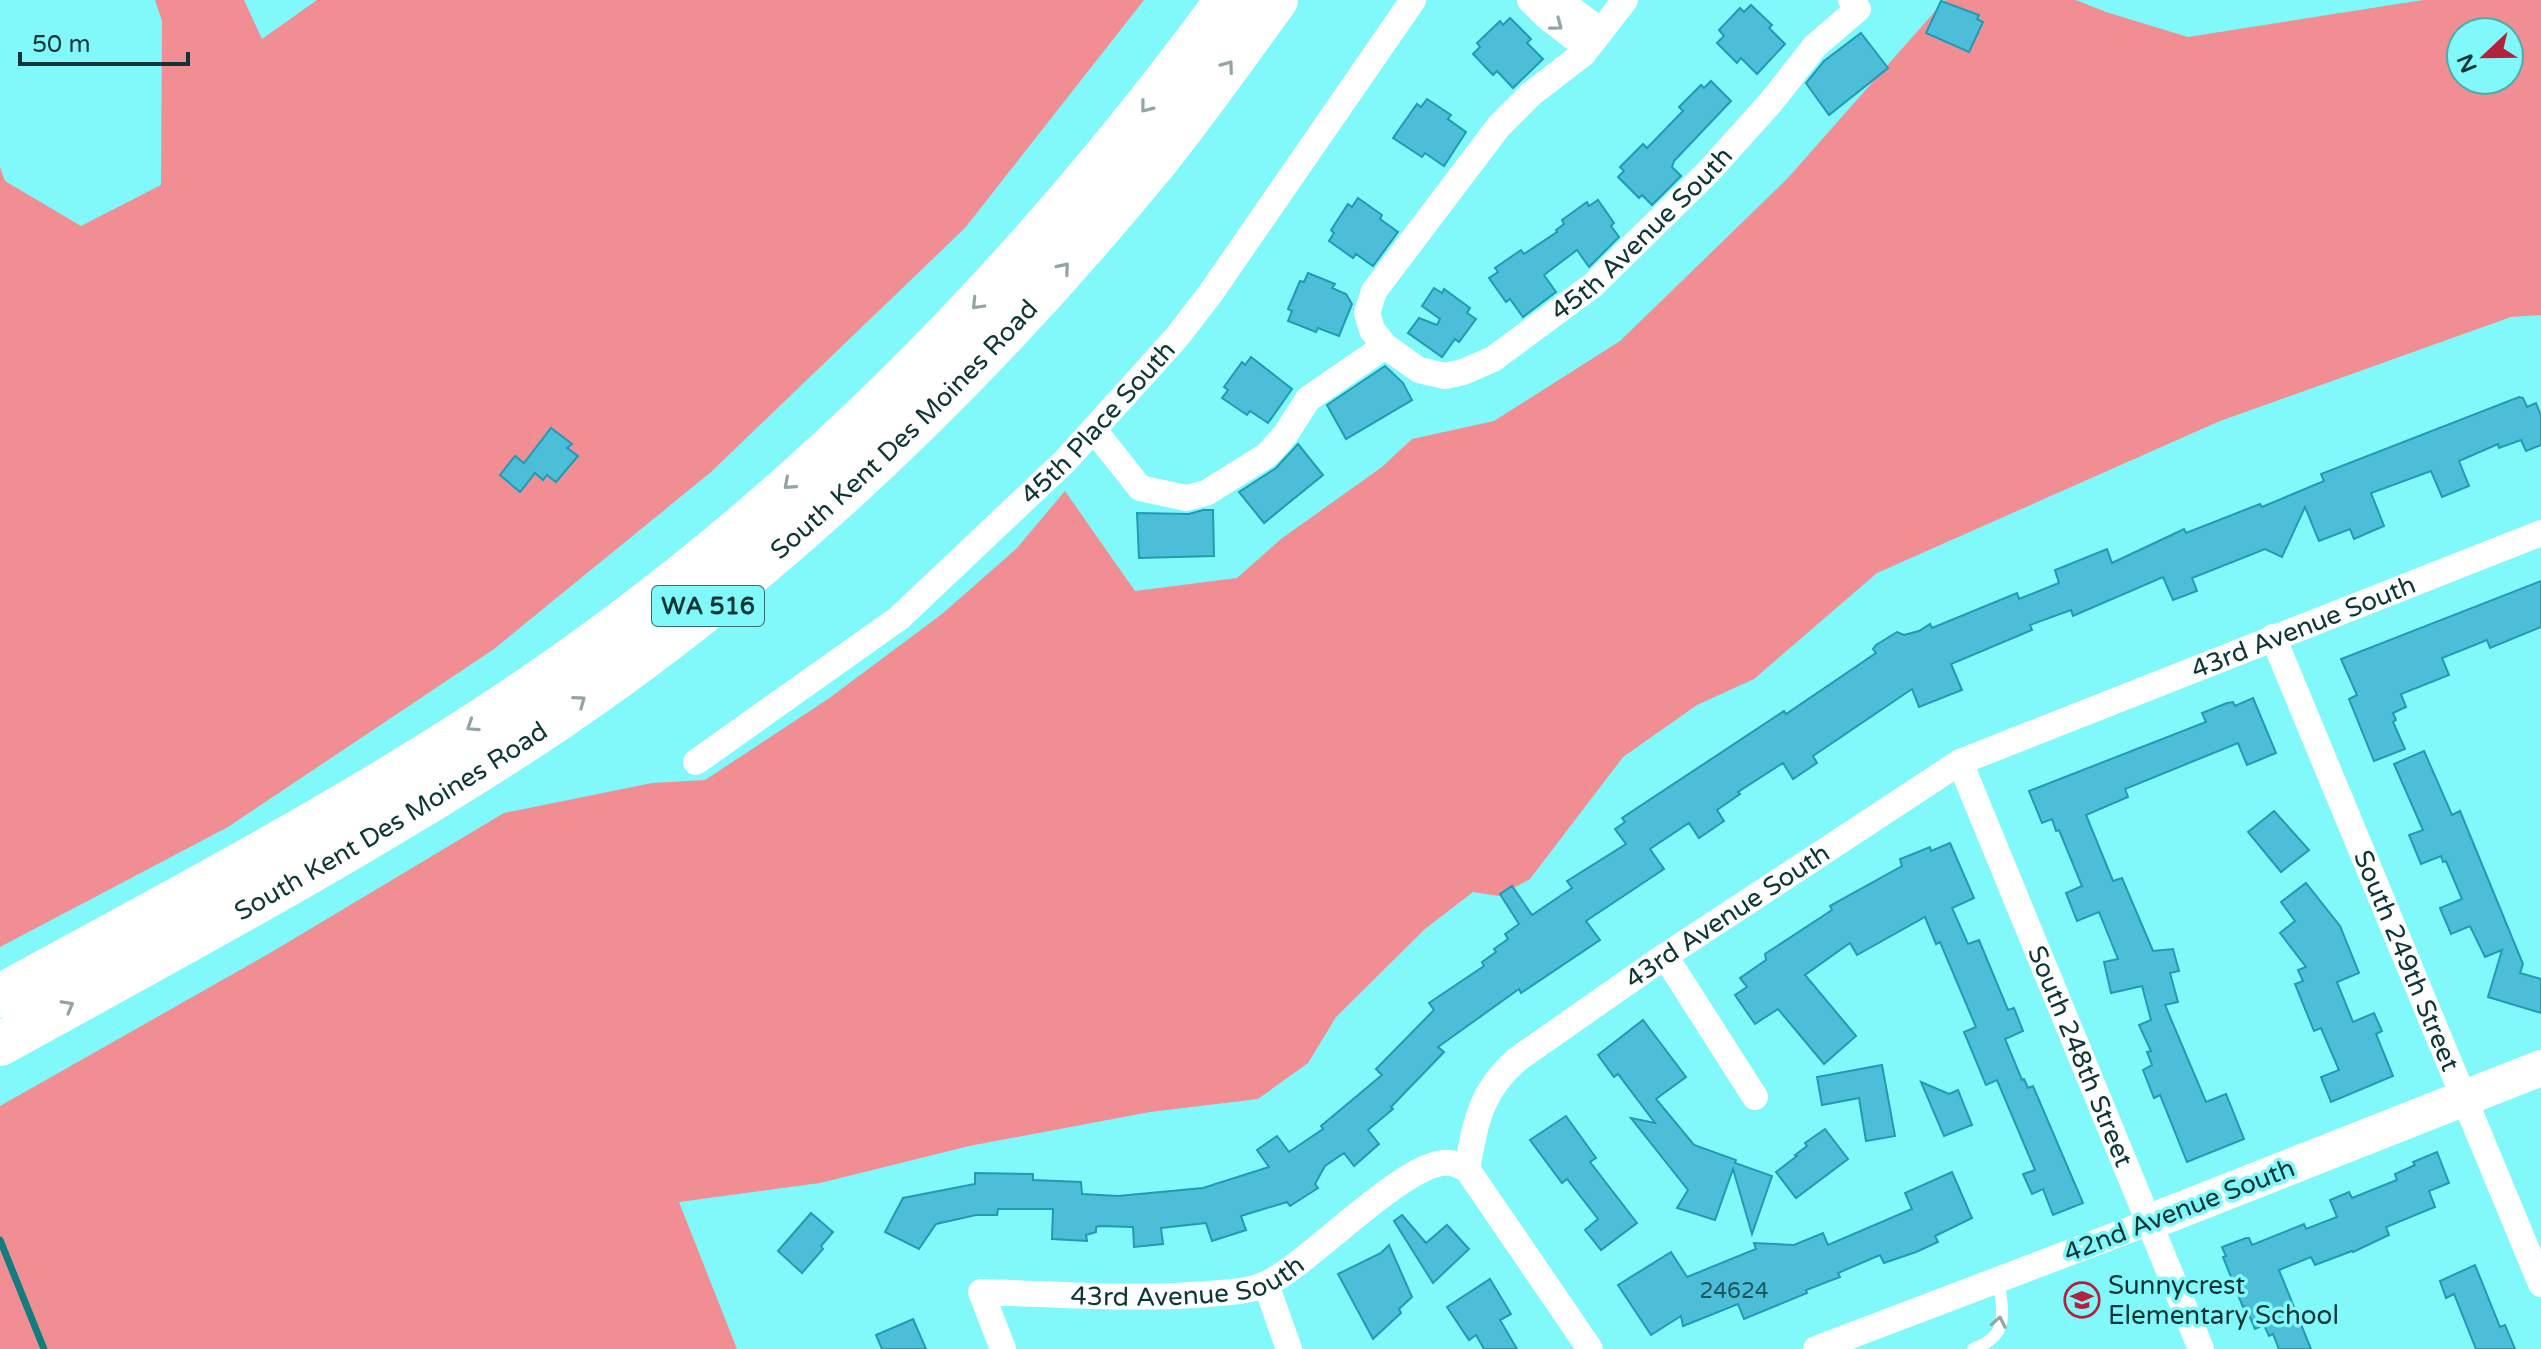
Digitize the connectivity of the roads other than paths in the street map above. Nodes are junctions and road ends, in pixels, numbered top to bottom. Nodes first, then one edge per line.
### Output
1 (1227, 0) edge
2 (1276, 0) edge
3 (1413, 0) edge
4 (1530, 0) edge
5 (1559, 0) edge
6 (1625, 0) edge
7 (1855, 5) edge
8 (1594, 39) junction
9 (1385, 346) junction
10 (1094, 430) junction
11 (2541, 533) edge
12 (2273, 637) junction
13 (696, 762) dead end
14 (1960, 762) junction
15 (1665, 956) junction
16 (0, 996) edge
17 (0, 1044) edge
18 (2541, 1068) edge
19 (1755, 1097) dead end
20 (2466, 1098) junction
21 (1467, 1169) junction
22 (2150, 1222) junction
23 (1999, 1280) junction
24 (1266, 1284) junction
25 (2541, 1284) edge
26 (1003, 1349) edge
27 (1289, 1349) edge
28 (1590, 1349) edge
29 (1816, 1349) edge
30 (1973, 1349) edge
31 (2201, 1349) edge

1 -> 16 highway, South Kent Des Moines Road / WA 516
17 -> 2 highway, South Kent Des Moines Road / WA 516
3 - 10 street, 45th Place South
4 -> 8 street
5 - 8 street
6 - 8 street, 45th Avenue South
7 - 9 street, 45th Avenue South
8 - 9 street, 45th Avenue South
9 - 10 street
10 - 13 street, 45th Place South
11 - 12 street, 43rd Avenue South
12 - 14 street, 43rd Avenue South
12 - 20 street, South 249th Street
14 - 15 street, 43rd Avenue South
14 - 22 street, South 248th Street
15 - 19 street
15 - 21 street, 43rd Avenue South
18 - 20 street, 42nd Avenue South
20 - 22 street, 42nd Avenue South
20 - 25 street, South 249th Street
21 - 24 street, 43rd Avenue South
21 - 28 street
22 - 23 street, 42nd Avenue South
22 - 31 street, South 248th Street
23 - 29 street, 42nd Avenue South
30 -> 23 lane
24 - 26 street, 43rd Avenue South
24 - 27 street

